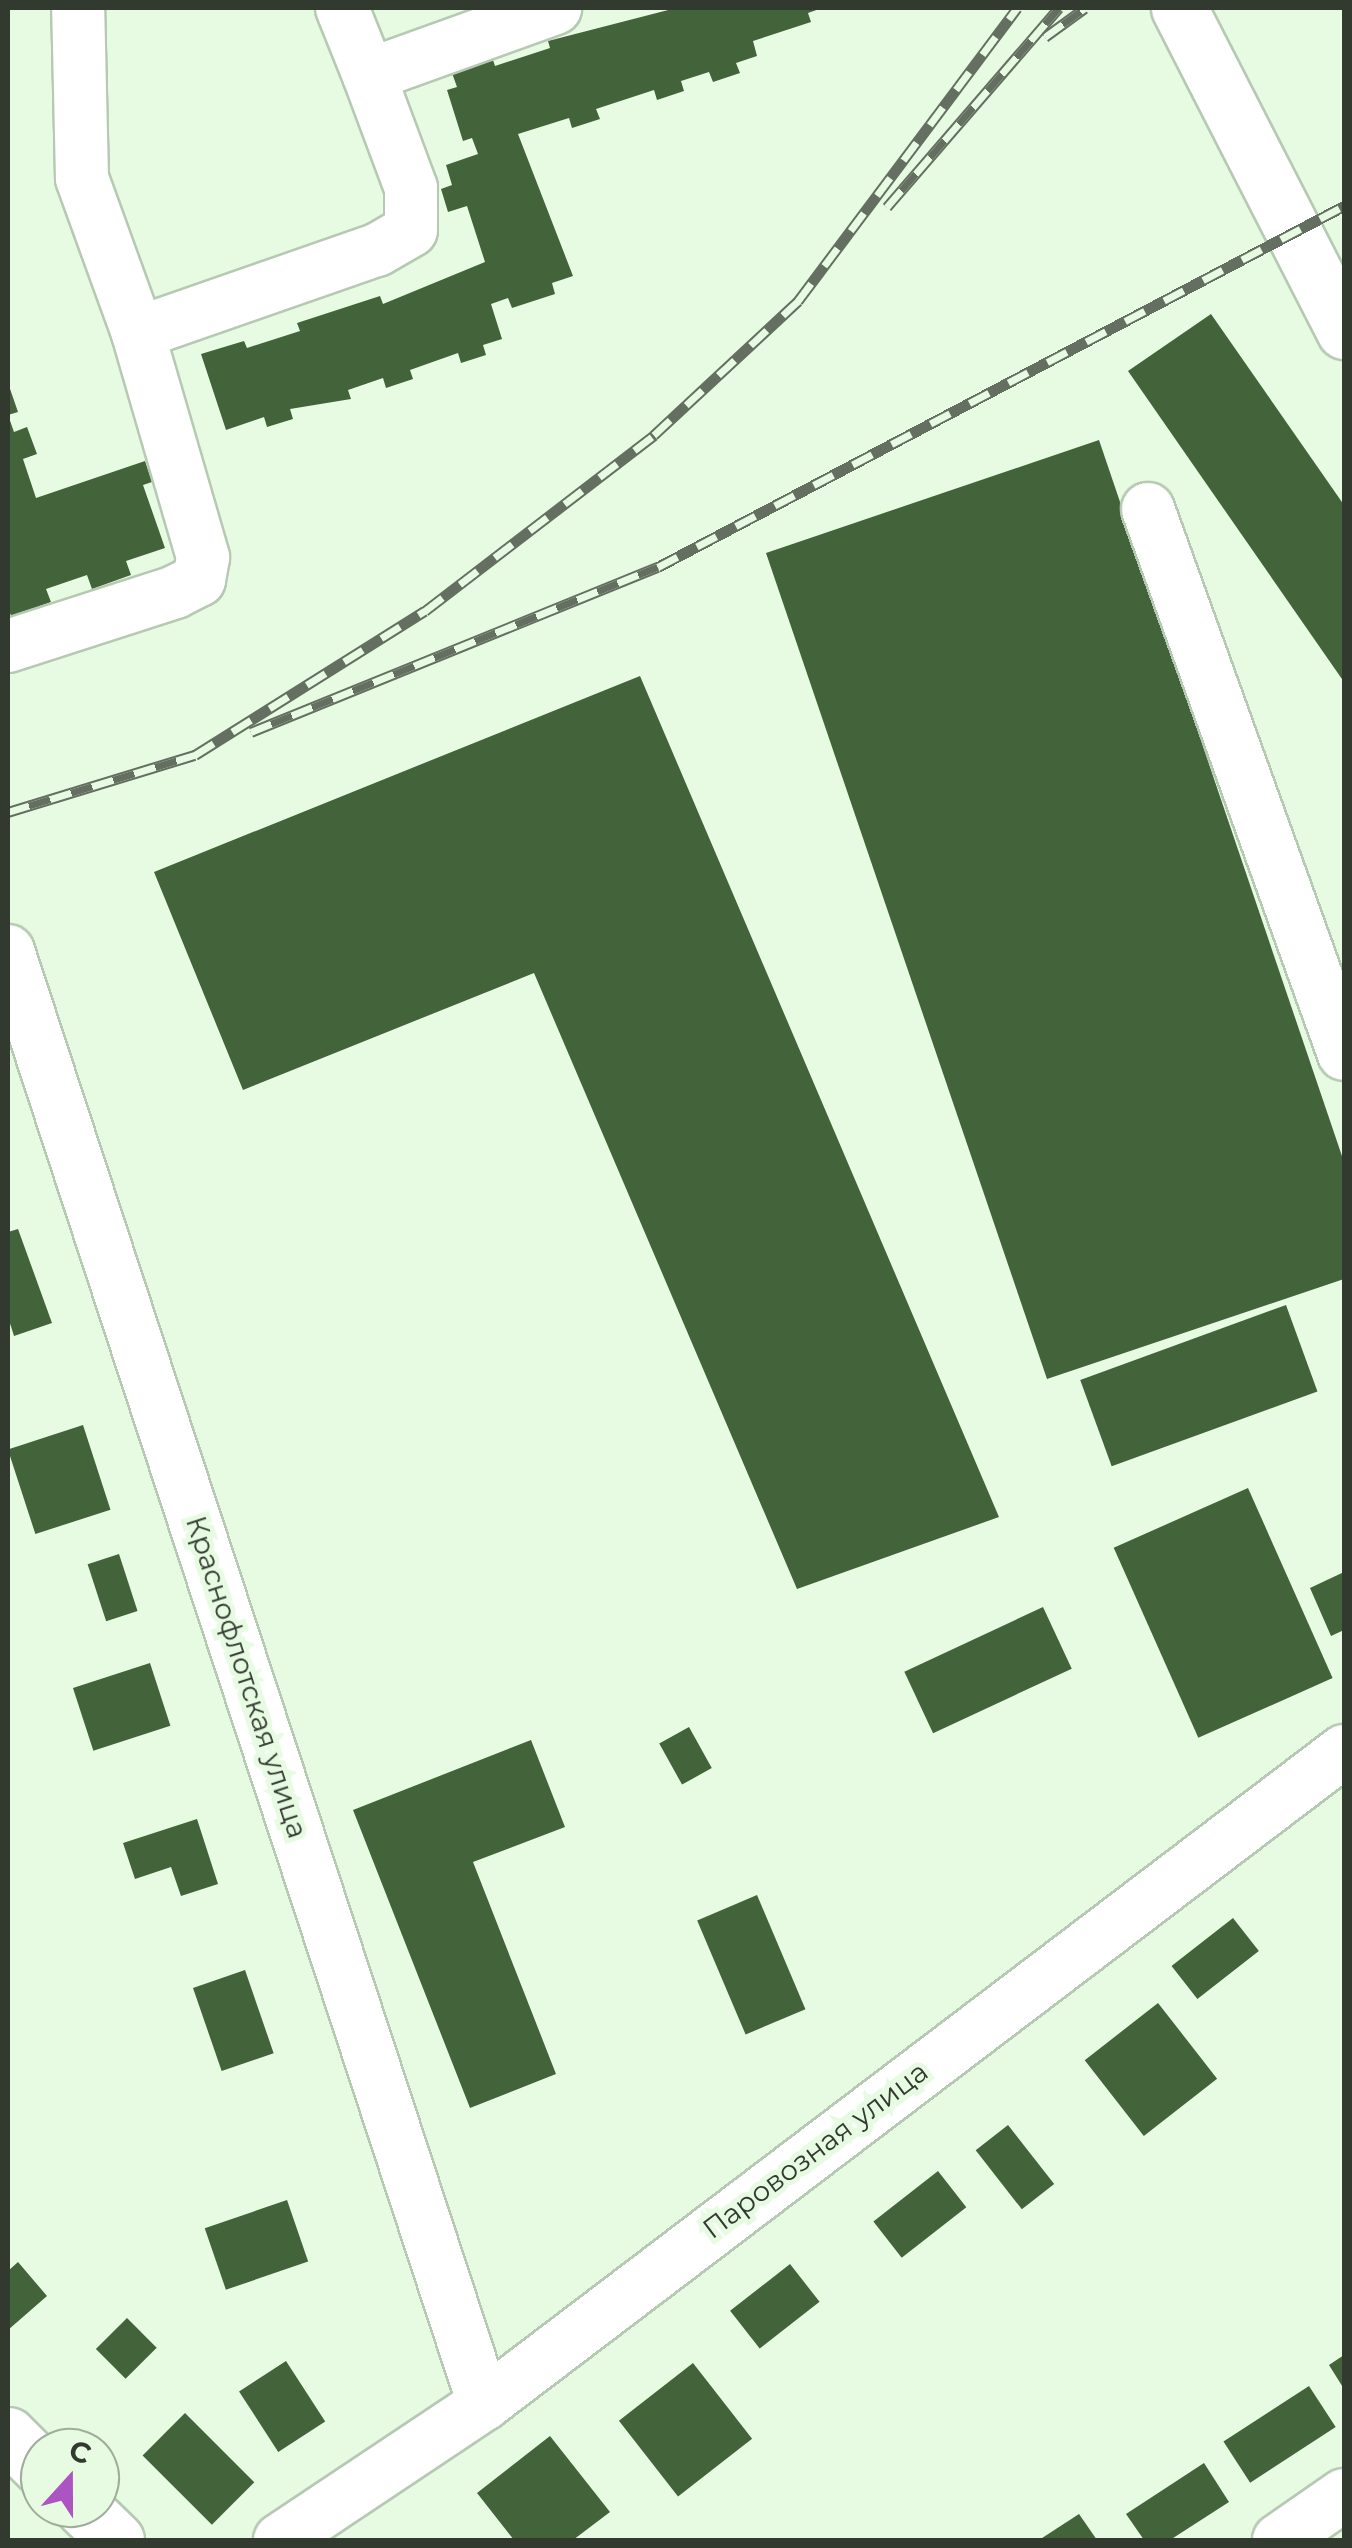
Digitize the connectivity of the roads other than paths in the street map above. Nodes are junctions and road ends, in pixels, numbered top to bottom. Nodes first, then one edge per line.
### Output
1 (78, 8) edge
2 (342, 8) edge
3 (555, 8) edge
4 (1178, 8) edge
5 (369, 75) junction
6 (1327, 262) edge
7 (1344, 331) edge
8 (138, 333) junction
9 (1148, 509) dead end
10 (8, 646) edge
11 (8, 951) edge
12 (1339, 1024) edge
13 (1344, 1751) edge
14 (484, 2404) junction
15 (1344, 2496) edge
16 (280, 2540) edge
17 (1279, 2540) edge

1 - 8 street
2 - 5 street
3 - 5 street
4 - 6 main road
5 - 8 street
6 - 7 main road
8 - 10 street
9 - 12 street
11 - 14 street, Краснофлотская улица
13 - 14 street, Паровозная улица
14 - 16 street, Паровозная улица
15 - 17 street

